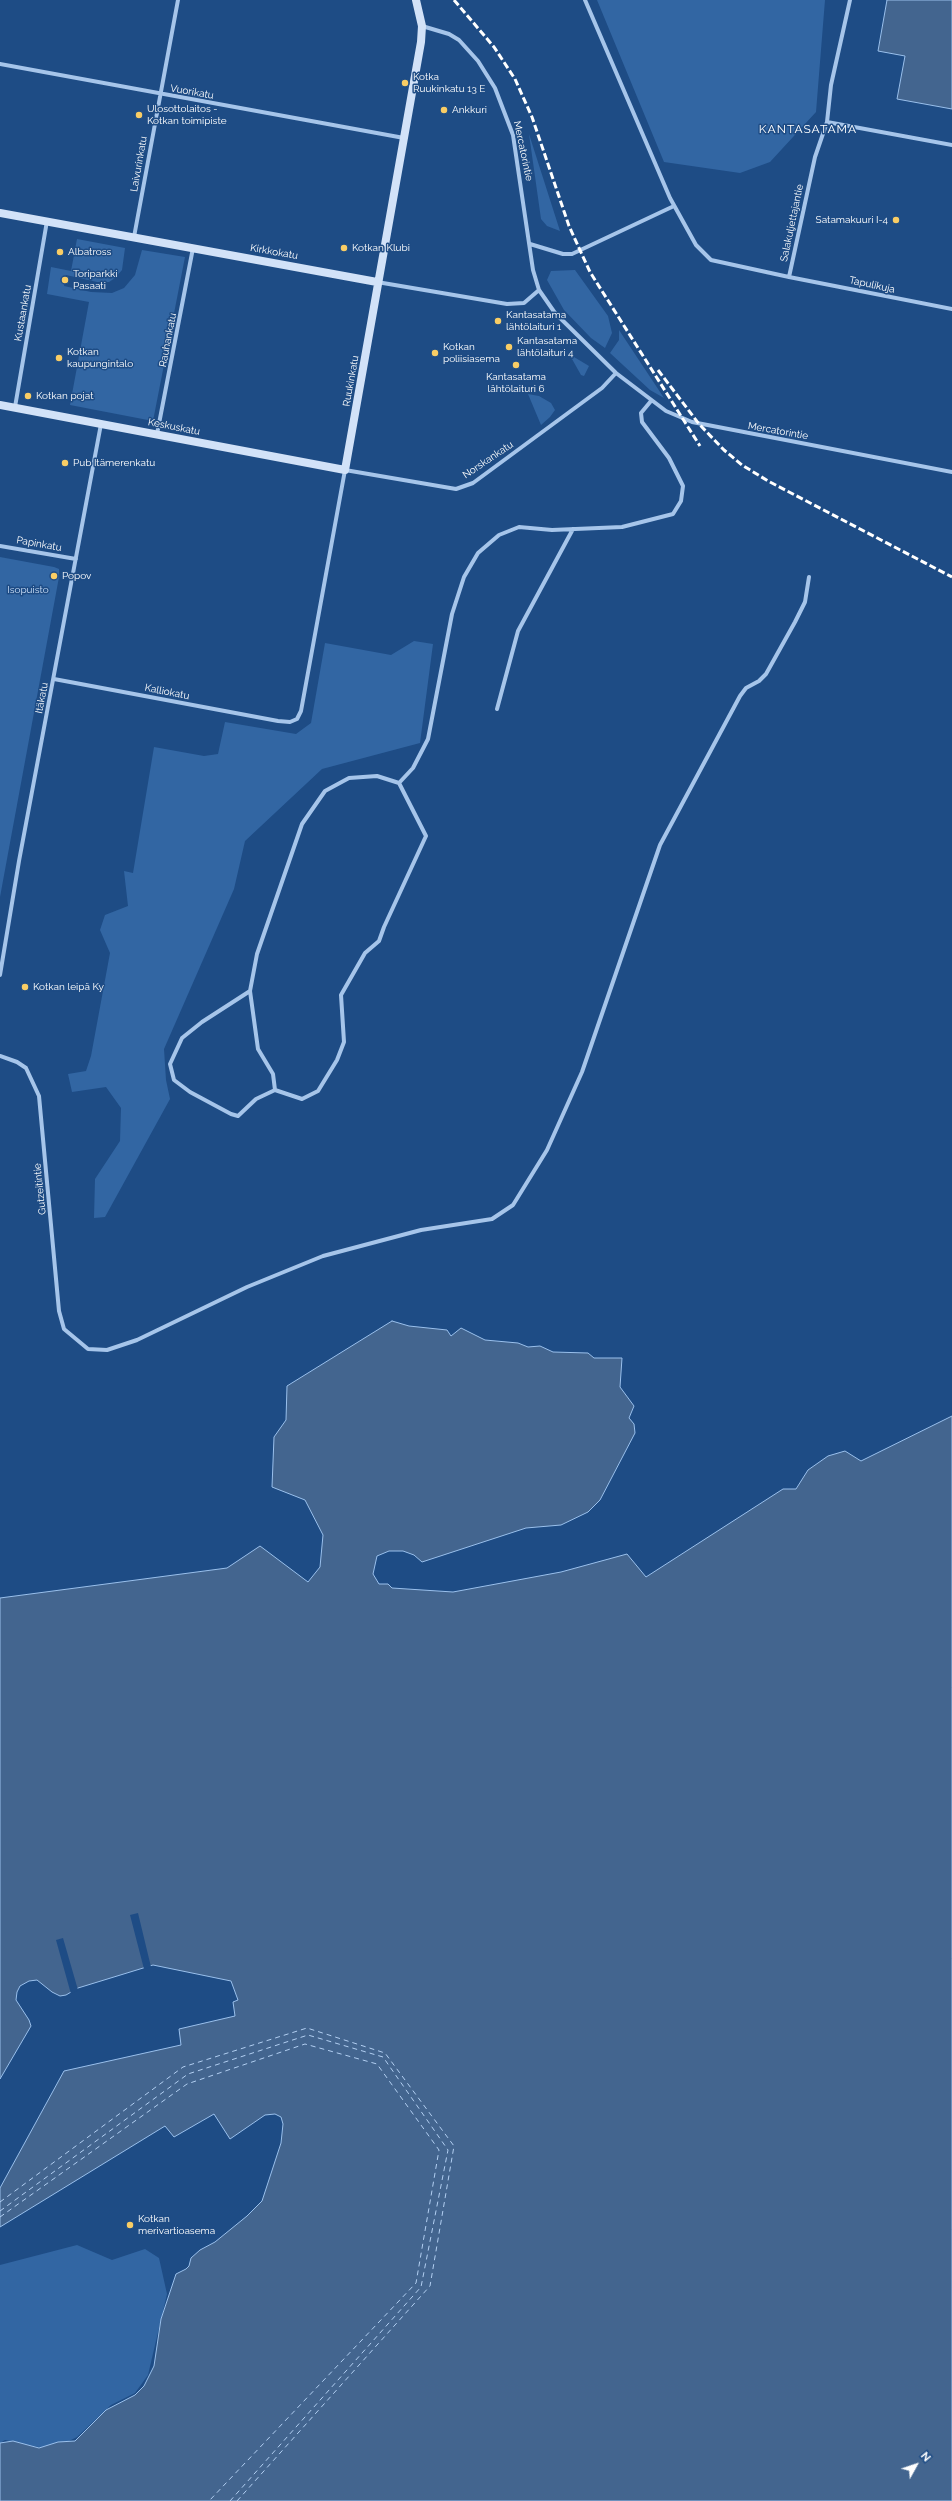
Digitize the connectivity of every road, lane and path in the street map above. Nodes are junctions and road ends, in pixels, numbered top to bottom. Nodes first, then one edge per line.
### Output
1 (178, 0) edge
2 (416, 0) edge
3 (586, 0) edge
4 (850, 0) edge
5 (422, 26) junction
6 (0, 64) edge
7 (159, 94) junction
8 (827, 122) junction
9 (404, 138) junction
10 (952, 145) edge
11 (674, 206) junction
12 (0, 212) edge
13 (47, 221) junction
14 (134, 237) junction
15 (530, 244) junction
16 (194, 248) junction
17 (789, 277) junction
18 (377, 282) junction
19 (539, 290) junction
20 (952, 309) edge
21 (616, 373) junction
22 (651, 401) junction
23 (0, 405) edge
24 (15, 407) junction
25 (101, 424) junction
26 (157, 434) junction
27 (345, 470) junction
28 (952, 472) edge
29 (573, 529) junction
30 (0, 546) edge
31 (76, 559) junction
32 (809, 577) dead end
33 (54, 679) junction
34 (497, 709) dead end
35 (278, 721) joint
36 (399, 783) junction
37 (0, 975) edge
38 (250, 991) junction
39 (0, 1056) edge
40 (275, 1090) junction

1 - 7 street, Laivurinkatu
2 - 5 main road
3 - 11 street, Salakuljettajantie
4 - 8 street, Salakuljettajantie
5 - 9 main road, Ruukinkatu
5 - 15 street, Mercatorintie
6 - 7 street, Vuorikatu
7 - 9 street, Vuorikatu
7 - 14 street, Laivurinkatu
8 - 10 street
8 - 17 street, Salakuljettajantie
9 - 18 main road, Ruukinkatu
11 - 15 street
11 - 17 street, Salakuljettajantie
12 - 13 main road, Kirkkokatu
13 - 14 main road, Kirkkokatu
13 - 24 street, Kustaankatu
14 - 16 main road, Kirkkokatu
15 - 19 street, Mercatorintie
16 - 18 main road, Kirkkokatu
16 - 26 street, Rauhankatu
17 - 20 street, Tapulikuja
18 - 19 street, Kirkkokatu
18 - 27 main road, Ruukinkatu
19 - 21 street, Mercatorintie
21 - 22 street, Mercatorintie
21 - 27 street, Norskankatu
22 - 28 street, Mercatorintie
22 - 29 street
23 - 24 main road, Keskuskatu
24 - 25 main road, Keskuskatu
25 - 26 main road, Keskuskatu
25 - 31 street, Itäkatu
26 - 27 main road, Keskuskatu
27 - 35 street, Ruukinkatu
29 - 34 street
29 - 36 street
30 - 31 street, Papinkatu
31 - 33 street, Itäkatu
32 - 39 street, Gutzeitintie
33 - 35 street, Kalliokatu
33 - 37 street, Itäkatu
36 - 38 street
36 - 40 street
38 - 40 street
38 - 40 street

